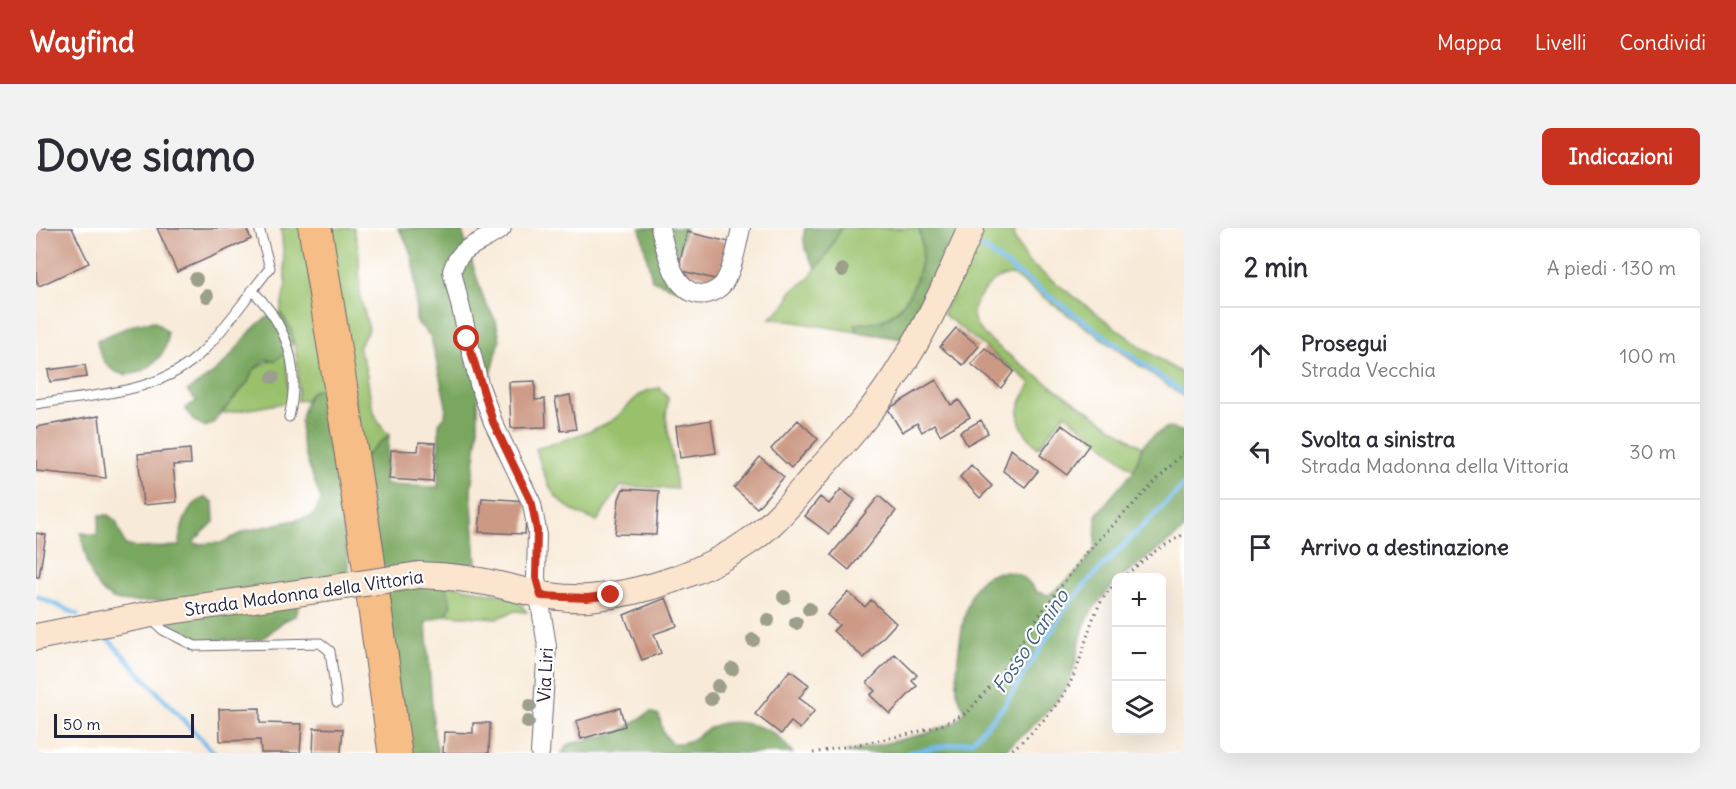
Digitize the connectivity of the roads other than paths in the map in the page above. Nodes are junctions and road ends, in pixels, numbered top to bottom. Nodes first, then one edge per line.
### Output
1 (259, 228) edge
2 (315, 228) edge
3 (502, 228) edge
4 (660, 228) edge
5 (741, 228) edge
6 (971, 228) edge
7 (252, 290) junction
8 (36, 404) edge
9 (289, 417) dead end
10 (541, 596) junction
11 (147, 615) junction
12 (36, 637) edge
13 (337, 702) dead end
14 (395, 753) edge
15 (540, 753) edge

1 - 7 lane
2 - 14 highway
3 - 10 street, Via Liri
4 - 5 street
6 - 10 street, Strada Madonna della Vittoria
7 - 8 lane
7 - 9 lane
10 - 11 street, Strada Madonna della Vittoria, bridge
10 - 15 street, Via Liri
11 - 12 street, Strada Madonna della Vittoria
11 - 13 lane

